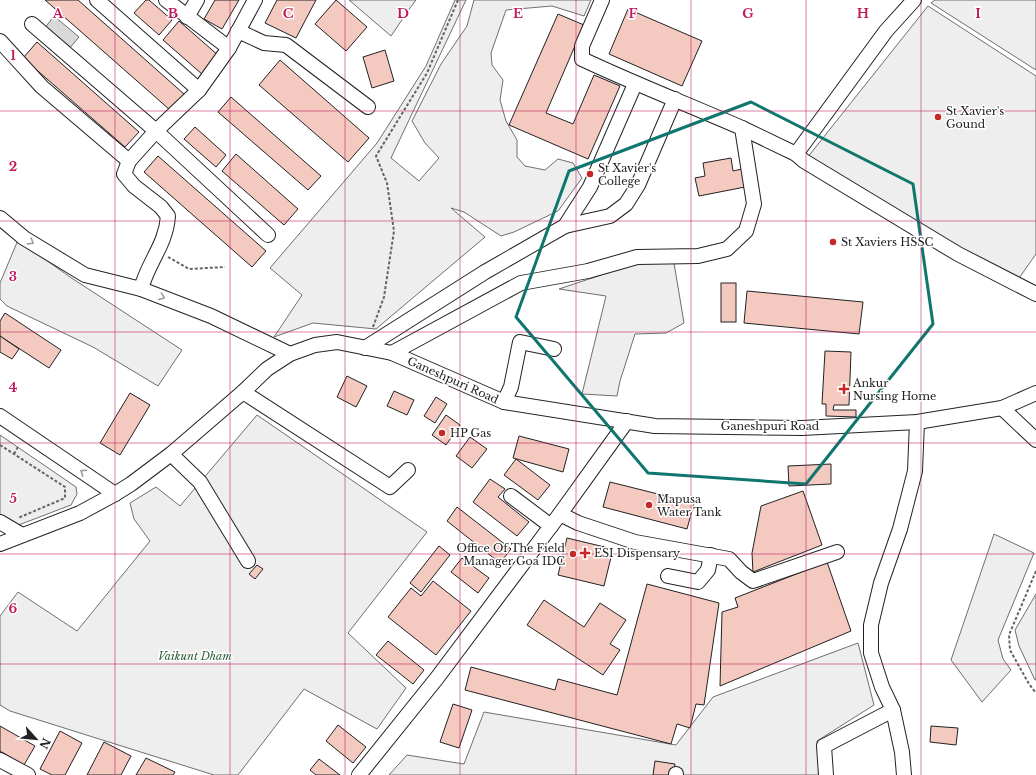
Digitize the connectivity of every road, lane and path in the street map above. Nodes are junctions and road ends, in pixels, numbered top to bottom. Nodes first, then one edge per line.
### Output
1 (98, 0) edge
2 (166, 0) edge
3 (197, 0) edge
4 (255, 0) edge
5 (458, 0) edge
6 (602, 0) edge
7 (914, 0) edge
8 (187, 17) junction
9 (32, 24) dead end
10 (238, 31) junction
11 (0, 41) edge
12 (229, 48) junction
13 (635, 84) junction
14 (199, 90) junction
15 (675, 99) junction
16 (368, 107) dead end
17 (742, 128) junction
18 (156, 131) junction
19 (796, 154) junction
20 (127, 165) junction
21 (0, 218) edge
22 (565, 226) junction
23 (268, 235) dead end
24 (158, 252) junction
25 (225, 267) dead end
26 (141, 289) junction
27 (1036, 294) edge
28 (372, 329) dead end
29 (365, 348) junction
30 (554, 348) dead end
31 (392, 353) junction
32 (290, 354) junction
33 (243, 392) junction
34 (1036, 393) edge
35 (504, 402) junction
36 (1002, 408) junction
37 (0, 416) edge
38 (627, 421) junction
39 (917, 422) junction
40 (1036, 440) edge
41 (0, 445) edge
42 (18, 447) dead end
43 (14, 454) junction
44 (171, 454) junction
45 (408, 470) dead end
46 (115, 494) junction
47 (511, 496) dead end
48 (560, 514) junction
49 (15, 519) dead end
50 (0, 522) edge
51 (551, 526) junction
52 (22, 535) junction
53 (0, 544) edge
54 (837, 552) dead end
55 (711, 555) junction
56 (248, 561) dead end
57 (1036, 571) edge
58 (668, 576) dead end
59 (1036, 693) edge
60 (893, 710) junction
61 (0, 760) edge
62 (28, 775) edge
63 (359, 775) edge
64 (826, 775) edge
65 (904, 775) edge

1 - 14 street
2 - 8 street
3 - 8 street
4 - 10 street
5 - 28 path
6 - 13 street
7 - 19 street
8 - 12 street
9 - 18 street
10 - 12 street
10 - 16 street
11 - 20 street
12 - 14 street
13 - 15 street
13 - 22 street
14 - 18 street
15 - 17 street
15 - 22 street
17 - 19 street
17 - 31 street
18 - 20 street
18 - 23 street
19 - 27 street
20 - 24 street
21 -> 26 street
22 - 29 street
24 - 25 path
24 - 26 street
26 -> 32 street
29 - 31 street, Ganeshpuri Road
29 - 32 street, Ganeshpuri Road
30 - 35 street
31 - 35 street, Ganeshpuri Road
32 - 33 street, Ganeshpuri Road
33 - 44 street, Ganeshpuri Road
33 - 45 street
34 - 36 street, Ganeshpuri Road
35 - 38 street, Ganeshpuri Road
36 - 39 street, Ganeshpuri Road
36 - 40 street
46 -> 37 street
38 - 39 street, Ganeshpuri Road
38 - 48 street
39 - 60 street
41 - 43 path
42 - 43 path
43 - 49 path
44 - 46 street, Ganeshpuri Road
44 - 56 street
46 - 52 street, Ganeshpuri Road
47 - 51 street
48 - 51 street
48 - 55 street
50 - 52 street
51 - 63 street
52 - 53 street, Ganeshpuri Road
54 - 55 street
55 - 58 street
57 - 59 path
60 - 64 street
60 - 65 street
61 - 62 street

